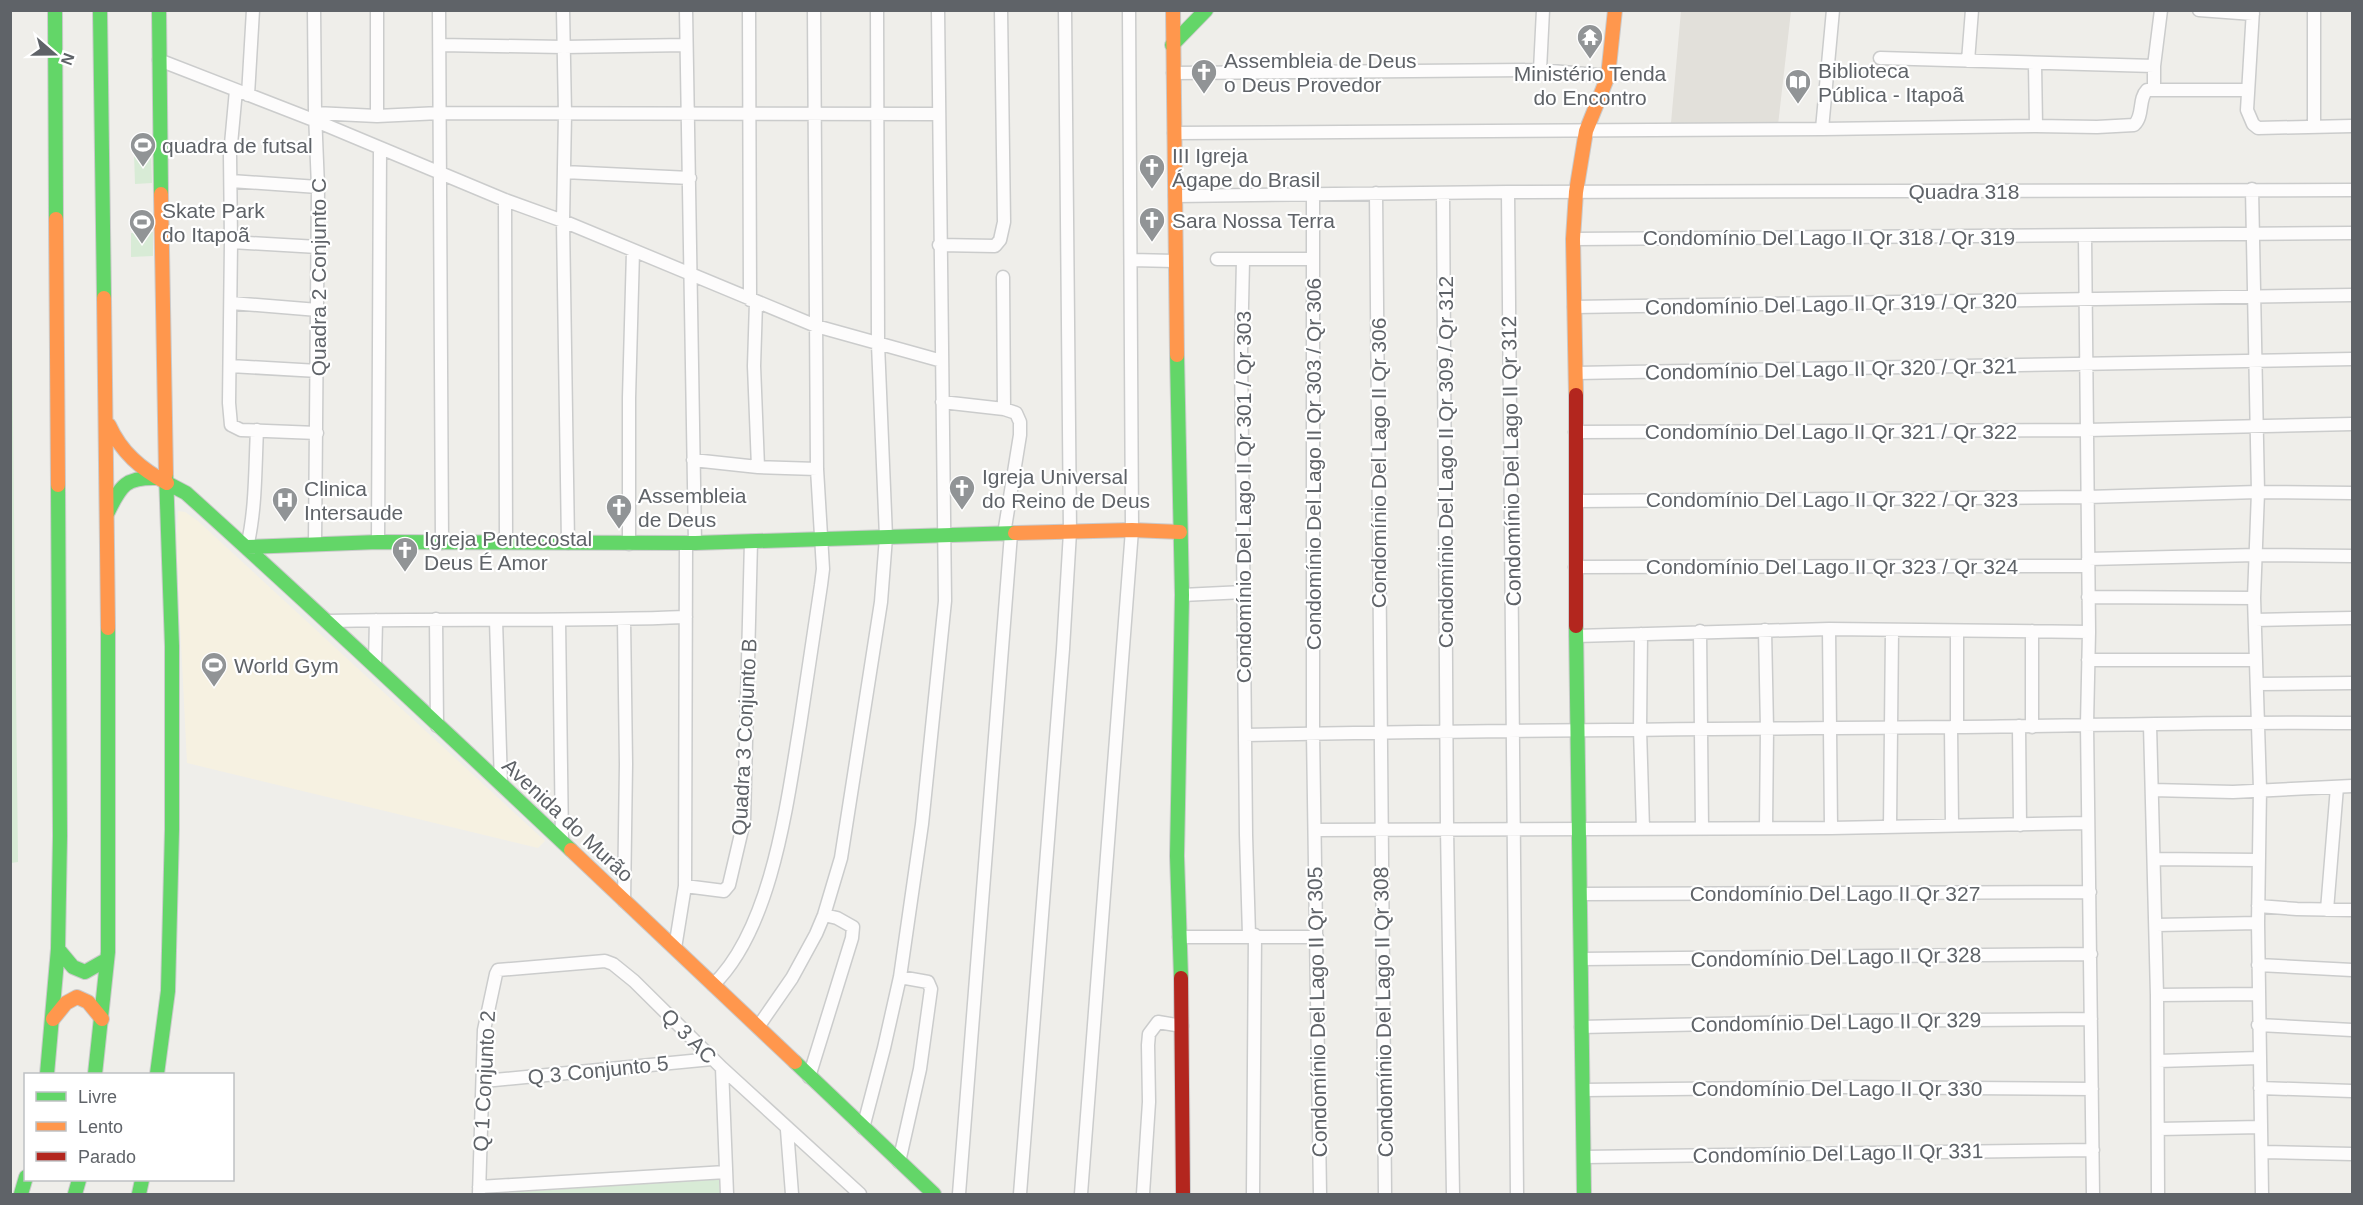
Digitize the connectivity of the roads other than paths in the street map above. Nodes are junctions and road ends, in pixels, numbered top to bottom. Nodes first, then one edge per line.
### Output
1 (55, 10) edge
2 (100, 10) edge
3 (159, 10) edge
4 (253, 10) edge
5 (314, 10) edge
6 (377, 10) edge
7 (439, 10) edge
8 (563, 10) edge
9 (686, 10) edge
10 (749, 10) edge
11 (814, 10) edge
12 (878, 10) edge
13 (938, 10) edge
14 (1001, 10) edge
15 (1065, 10) edge
16 (1129, 10) edge
17 (1173, 10) edge
18 (1180, 10) edge
19 (1543, 10) edge
20 (1615, 10) edge
21 (1833, 10) edge
22 (1972, 10) edge
23 (2161, 10) edge
24 (2199, 10) edge
25 (2314, 10) edge
26 (2253, 12) edge
27 (1203, 14) edge
28 (440, 45) junction
29 (686, 45) junction
30 (1172, 45) junction
31 (564, 47) junction
32 (1880, 58) dead end
33 (159, 60) junction
34 (1968, 61) junction
35 (2035, 64) junction
36 (2154, 66) junction
37 (1540, 70) junction
38 (1173, 73) junction
39 (1608, 76) junction
40 (2154, 89) junction
41 (2248, 90) junction
42 (242, 92) junction
43 (440, 113) junction
44 (814, 113) junction
45 (878, 113) junction
46 (565, 114) junction
47 (938, 114) junction
48 (689, 115) junction
49 (750, 115) junction
50 (377, 116) junction
51 (315, 117) junction
52 (2036, 126) junction
53 (2314, 126) junction
54 (2352, 126) edge
55 (1822, 129) junction
56 (1586, 130) junction
57 (1174, 133) junction
58 (380, 148) junction
59 (564, 172) junction
60 (441, 173) junction
61 (690, 178) junction
62 (231, 181) junction
63 (318, 187) junction
64 (2252, 189) junction
65 (2352, 190) edge
66 (1508, 192) junction
67 (1576, 192) junction
68 (1376, 193) junction
69 (1443, 193) junction
70 (1313, 194) junction
71 (1175, 196) junction
72 (505, 200) junction
73 (563, 221) junction
74 (2352, 233) edge
75 (2253, 235) junction
76 (2085, 236) junction
77 (1573, 239) junction
78 (231, 243) junction
79 (939, 245) junction
80 (318, 248) junction
81 (633, 251) junction
82 (1217, 259) dead end
83 (1313, 259) junction
84 (1131, 260) junction
85 (1243, 260) junction
86 (1174, 261) junction
87 (689, 274) junction
88 (1003, 277) dead end
89 (2352, 295) edge
90 (2253, 296) junction
91 (2087, 299) junction
92 (753, 301) junction
93 (231, 303) junction
94 (1574, 307) junction
95 (318, 310) junction
96 (816, 326) junction
97 (878, 344) junction
98 (2352, 359) edge
99 (942, 361) junction
100 (2254, 361) junction
101 (2086, 364) junction
102 (230, 366) junction
103 (318, 371) junction
104 (1576, 373) junction
105 (942, 402) junction
106 (1004, 409) junction
107 (106, 417) junction
108 (2352, 424) edge
109 (2256, 427) junction
110 (257, 430) junction
111 (2086, 430) junction
112 (1575, 432) junction
113 (317, 433) junction
114 (693, 460) junction
115 (758, 466) junction
116 (817, 469) junction
117 (162, 481) junction
118 (2258, 492) junction
119 (2352, 493) edge
120 (2087, 497) junction
121 (1576, 501) junction
122 (106, 516) junction
123 (1132, 530) junction
124 (1070, 532) junction
125 (1180, 532) junction
126 (1007, 534) junction
127 (945, 535) junction
128 (886, 537) junction
129 (821, 538) junction
130 (751, 541) junction
131 (378, 543) junction
132 (442, 543) junction
133 (506, 543) junction
134 (568, 543) junction
135 (691, 543) junction
136 (315, 544) junction
137 (629, 544) junction
138 (247, 547) junction
139 (2256, 555) junction
140 (2352, 556) edge
141 (2088, 562) junction
142 (1575, 567) junction
143 (1244, 592) junction
144 (1182, 595) junction
145 (2088, 597) junction
146 (2254, 598) junction
147 (686, 617) junction
148 (2352, 618) edge
149 (436, 619) junction
150 (376, 620) junction
151 (496, 620) junction
152 (559, 620) junction
153 (624, 620) junction
154 (2255, 620) junction
155 (329, 621) junction
156 (1829, 629) junction
157 (1764, 630) junction
158 (1892, 630) junction
159 (2032, 631) junction
160 (1700, 632) junction
161 (1957, 632) junction
162 (2089, 632) junction
163 (1641, 634) junction
164 (1576, 636) junction
165 (2088, 660) junction
166 (2256, 660) junction
167 (375, 665) junction
168 (2352, 683) edge
169 (2257, 684) junction
170 (2258, 722) junction
171 (2352, 723) edge
172 (2087, 724) junction
173 (2150, 725) junction
174 (437, 726) junction
175 (1891, 726) junction
176 (1954, 727) junction
177 (2025, 727) junction
178 (1829, 728) junction
179 (1640, 729) junction
180 (1702, 729) junction
181 (1767, 729) junction
182 (1447, 730) junction
183 (1514, 730) junction
184 (1578, 730) junction
185 (1313, 733) junction
186 (1379, 733) junction
187 (1245, 735) junction
188 (501, 784) junction
189 (2352, 786) edge
190 (2337, 787) junction
191 (2260, 789) junction
192 (2152, 790) junction
193 (2088, 823) junction
194 (1952, 825) junction
195 (2020, 825) junction
196 (1890, 827) junction
197 (1447, 828) junction
198 (1766, 828) junction
199 (1831, 828) junction
200 (1513, 829) junction
201 (1643, 829) junction
202 (1702, 829) junction
203 (1315, 830) junction
204 (1381, 830) junction
205 (1580, 830) junction
206 (562, 842) junction
207 (2154, 859) junction
208 (2258, 860) junction
209 (685, 886) junction
210 (2090, 892) junction
211 (1581, 894) junction
212 (624, 901) junction
213 (2258, 906) junction
214 (2327, 910) junction
215 (2352, 910) edge
216 (824, 915) junction
217 (2258, 923) junction
218 (2156, 925) junction
219 (1252, 935) junction
220 (1179, 937) junction
221 (1317, 937) junction
222 (675, 948) junction
223 (58, 949) junction
224 (2091, 954) junction
225 (1581, 959) junction
226 (106, 960) junction
227 (605, 961) joint
228 (2258, 965) junction
229 (2352, 970) edge
230 (900, 977) junction
231 (713, 985) junction
232 (2157, 994) junction
233 (2258, 994) junction
234 (53, 1019) junction
235 (102, 1019) junction
236 (2091, 1019) junction
237 (2258, 1025) junction
238 (1182, 1026) junction
239 (758, 1027) junction
240 (1581, 1027) junction
241 (2352, 1030) edge
242 (2259, 1058) junction
243 (2158, 1061) junction
244 (717, 1064) junction
245 (46, 1073) edge
246 (95, 1073) edge
247 (157, 1073) edge
248 (810, 1077) junction
249 (484, 1081) junction
250 (2260, 1088) junction
251 (2092, 1089) junction
252 (1583, 1090) junction
253 (2352, 1091) edge
254 (2261, 1127) junction
255 (863, 1128) junction
256 (2159, 1129) junction
257 (787, 1130) junction
258 (2093, 1150) junction
259 (2262, 1152) junction
260 (2352, 1154) edge
261 (1584, 1157) junction
262 (899, 1162) junction
263 (726, 1172) junction
264 (479, 1191) edge
265 (727, 1194) edge
266 (792, 1194) edge
267 (860, 1194) edge
268 (934, 1194) edge
269 (959, 1194) edge
270 (1020, 1194) edge
271 (1081, 1194) edge
272 (1143, 1194) edge
273 (1183, 1194) edge
274 (1253, 1194) edge
275 (1320, 1194) edge
276 (1385, 1194) edge
277 (1453, 1194) edge
278 (1517, 1194) edge
279 (1584, 1194) edge
280 (2093, 1194) edge
281 (2158, 1194) edge
282 (2262, 1194) edge

1 - 223 street
2 - 107 street
3 - 33 street
4 - 42 street
5 - 51 street, Quadra 2 Conjunto C
6 - 50 street
7 - 28 street
8 - 31 street
9 - 29 street
10 - 49 street
11 - 44 street
12 - 45 street
13 - 47 street
14 - 79 street
15 - 124 street
16 - 84 street
17 - 30 street
18 - 27 street
19 - 37 street
20 - 39 street
21 - 55 street
22 - 34 street
23 - 36 street
24 - 26 street
25 - 53 street
26 - 41 street
27 - 30 street
28 - 31 street
28 - 43 street
29 - 31 street
29 - 48 street
30 - 38 street
31 - 46 street
32 - 34 street
33 - 42 street
33 - 117 street
34 - 35 street
35 - 36 street
35 - 52 street
36 - 40 street
37 - 38 street
37 - 39 street
38 - 57 street
39 - 56 street
40 - 41 street
40 - 52 street
41 - 53 street
42 - 51 street
42 - 62 street
43 - 46 street
43 - 50 street
43 - 60 street
44 - 45 street
44 - 49 street
44 - 96 street
45 - 47 street
45 - 97 street
46 - 48 street
46 - 59 street
47 - 79 street
48 - 49 street
48 - 61 street
49 - 92 street
50 - 51 street
51 - 58 street
51 - 63 street, Quadra 2 Conjunto C
52 - 55 street
53 - 54 street
55 - 56 street
56 - 57 street
56 - 67 street
57 - 71 street
58 - 60 street
58 - 131 street
59 - 61 street
59 - 73 street
60 - 72 street
60 - 132 street
61 - 87 street
62 - 63 street
62 - 78 street
63 - 80 street, Quadra 2 Conjunto C
64 - 65 street, Quadra 318
64 - 67 street, Quadra 318
64 - 75 street
66 - 67 street, Quadra 318
66 - 69 street, Quadra 318
66 - 183 street, Condomínio Del Lago II Qr 312
67 - 77 street
68 - 69 street, Quadra 318
68 - 70 street, Quadra 318
68 - 186 street, Condomínio Del Lago II Qr 306
69 - 182 street, Condomínio Del Lago II Qr 309 / Qr 312
70 - 71 street, Quadra 318
70 - 83 street, Condomínio Del Lago II Qr 303 / Qr 306
71 - 86 street
72 - 73 street
72 - 133 street
73 - 81 street
73 - 134 street
74 - 75 street, Condomínio Del Lago II Qr 318 / Qr 319
75 - 76 street, Condomínio Del Lago II Qr 318 / Qr 319
75 - 90 street
76 - 77 street, Condomínio Del Lago II Qr 318 / Qr 319
76 - 91 street
77 - 94 street
78 - 80 street
78 - 93 street
79 - 99 street
80 - 95 street, Quadra 2 Conjunto C
81 - 87 street
81 - 137 street
82 - 85 street
83 - 85 street
83 - 185 street, Condomínio Del Lago II Qr 303 / Qr 306
84 - 86 street
84 - 123 street
85 - 143 street, Condomínio Del Lago II Qr 301 / Qr 303
86 - 125 street
87 - 92 street
87 - 114 street
88 - 106 street
89 - 90 street, Condomínio Del Lago II Qr 319 / Qr 320
90 - 91 street, Condomínio Del Lago II Qr 319 / Qr 320
90 - 100 street
91 - 94 street, Condomínio Del Lago II Qr 319 / Qr 320
91 - 101 street
92 - 96 street
92 - 115 street
93 - 95 street
93 - 102 street
94 - 104 street
95 - 103 street, Quadra 2 Conjunto C
96 - 97 street
96 - 116 street
97 - 99 street
97 - 128 street
98 - 100 street, Condomínio Del Lago II Qr 320 / Qr 321
99 - 105 street
100 - 101 street, Condomínio Del Lago II Qr 320 / Qr 321
100 - 109 street
101 - 104 street, Condomínio Del Lago II Qr 320 / Qr 321
101 - 111 street
102 - 103 street
102 - 110 street
103 - 113 street, Quadra 2 Conjunto C
104 - 112 street
105 - 106 street
105 - 127 street
106 - 126 street
107 - 117 street, Avenida do Murão
107 - 122 street
108 - 109 street, Condomínio Del Lago II Qr 321 / Qr 322
109 - 111 street, Condomínio Del Lago II Qr 321 / Qr 322
109 - 118 street
110 - 113 street
110 - 138 street
111 - 112 street, Condomínio Del Lago II Qr 321 / Qr 322
111 - 120 street
112 - 121 street
113 - 136 street, Quadra 2 Conjunto C
114 - 115 street
114 - 135 street
115 - 116 street
116 - 129 street
117 - 122 street
117 - 138 street, Avenida do Murão
117 - 247 street
118 - 119 street, Condomínio Del Lago II Qr 322 / Qr 323
118 - 120 street, Condomínio Del Lago II Qr 322 / Qr 323
118 - 139 street
120 - 121 street, Condomínio Del Lago II Qr 322 / Qr 323
120 - 141 street
121 - 142 street
122 - 226 street
123 - 124 street
123 - 125 street
123 - 271 street
124 - 126 street
124 - 270 street
125 - 144 street
126 - 127 street
126 - 269 street
127 - 128 street
127 - 230 street
128 - 129 street
128 - 216 street
129 - 130 street
129 - 231 street
130 - 135 street
130 - 209 street, Quadra 3 Conjunto B
131 - 132 street
131 - 136 street
132 - 133 street
133 - 134 street
134 - 137 street
135 - 137 street
135 - 147 street
136 - 138 street
138 - 155 street, Avenida do Murão
139 - 140 street, Condomínio Del Lago II Qr 323 / Qr 324
139 - 141 street, Condomínio Del Lago II Qr 323 / Qr 324
139 - 146 street
141 - 142 street, Condomínio Del Lago II Qr 323 / Qr 324
141 - 145 street
142 - 164 street
143 - 144 street
143 - 187 street, Condomínio Del Lago II Qr 301 / Qr 303
144 - 220 street
145 - 146 street
145 - 162 street
146 - 154 street
147 - 153 street
147 - 209 street
148 - 154 street
149 - 150 street
149 - 151 street
149 - 174 street
150 - 155 street
150 - 167 street
151 - 152 street
151 - 188 street
152 - 153 street
152 - 206 street
153 - 212 street
154 - 166 street
155 - 167 street, Avenida do Murão
156 - 157 street
156 - 158 street
156 - 178 street
157 - 160 street
157 - 181 street
158 - 161 street
158 - 175 street
159 - 161 street
159 - 162 street
159 - 177 street
160 - 163 street
160 - 180 street
161 - 176 street
162 - 165 street
163 - 164 street
163 - 179 street
164 - 184 street
165 - 166 street
165 - 172 street
166 - 169 street
167 - 174 street, Avenida do Murão
168 - 169 street
169 - 170 street
170 - 171 street
170 - 173 street
170 - 191 street
172 - 173 street
172 - 177 street
172 - 193 street
173 - 192 street
174 - 188 street, Avenida do Murão
175 - 176 street
175 - 178 street
175 - 196 street
176 - 177 street
176 - 194 street
177 - 195 street
178 - 181 street
178 - 199 street
179 - 180 street
179 - 184 street
179 - 201 street
180 - 181 street
180 - 202 street
181 - 198 street
182 - 183 street
182 - 186 street
182 - 197 street, Condomínio Del Lago II Qr 309 / Qr 312
183 - 184 street
183 - 200 street, Condomínio Del Lago II Qr 312
184 - 205 street
185 - 186 street
185 - 187 street
185 - 203 street, Condomínio Del Lago II Qr 303 / Qr 306
186 - 204 street, Condomínio Del Lago II Qr 306
187 - 219 street, Condomínio Del Lago II Qr 301 / Qr 303
188 - 206 street, Avenida do Murão
189 - 190 street
190 - 191 street
190 - 214 street
191 - 192 street
191 - 208 street
192 - 207 street
193 - 195 street
193 - 210 street
194 - 195 street
194 - 196 street
196 - 199 street
197 - 200 street
197 - 204 street
197 - 277 street, Condomínio Del Lago II Qr 309 / Qr 312
198 - 199 street
198 - 202 street
200 - 205 street
200 - 278 street, Condomínio Del Lago II Qr 312
201 - 202 street
201 - 205 street
203 - 204 street
203 - 221 street, Condomínio Del Lago II Qr 305
204 - 276 street, Condomínio Del Lago II Qr 308
205 - 211 street
206 - 212 street, Avenida do Murão
207 - 208 street
207 - 218 street
208 - 213 street
209 - 222 street
210 - 211 street, Condomínio Del Lago II Qr 327
210 - 224 street
211 - 225 street
212 - 222 street, Avenida do Murão
213 - 214 street
213 - 217 street
214 - 215 street
216 - 239 street
216 - 248 street
217 - 218 street
217 - 228 street
218 - 232 street
219 - 220 street
219 - 221 street
219 - 274 street, Condomínio Del Lago II Qr 301 / Qr 303
220 - 238 street
221 - 275 street, Condomínio Del Lago II Qr 305
222 - 231 street, Avenida do Murão
223 - 226 street
223 - 234 street
224 - 225 street, Condomínio Del Lago II Qr 328
224 - 236 street
225 - 240 street
226 - 235 street
227 - 244 street, Q 3 AC
227 - 249 street, Q 1 Conjunto 2
228 - 229 street
228 - 233 street
230 - 255 street
230 - 262 street
231 - 239 street, Avenida do Murão
232 - 233 street
232 - 243 street
233 - 237 street
234 - 235 street
234 - 245 street
235 - 246 street
236 - 240 street, Condomínio Del Lago II Qr 329
236 - 251 street
237 - 241 street
237 - 242 street
238 - 272 street
238 - 273 street
239 - 248 street, Avenida do Murão
240 - 252 street
242 - 243 street
242 - 250 street
243 - 256 street
244 - 249 street, Q 3 Conjunto 5
244 - 257 street
244 - 263 street, Q 3 AC
248 - 255 street, Avenida do Murão
249 - 264 street, Q 1 Conjunto 2
250 - 253 street
250 - 254 street
251 - 252 street, Condomínio Del Lago II Qr 330
251 - 258 street
252 - 261 street
254 - 256 street
254 - 259 street
255 - 262 street, Avenida do Murão
256 - 281 street
257 - 266 street
257 - 267 street
258 - 261 street, Condomínio Del Lago II Qr 331
258 - 280 street
259 - 260 street
259 - 282 street
261 - 279 street
262 - 268 street, Avenida do Murão
263 - 264 street
263 - 265 street, Q 3 AC

